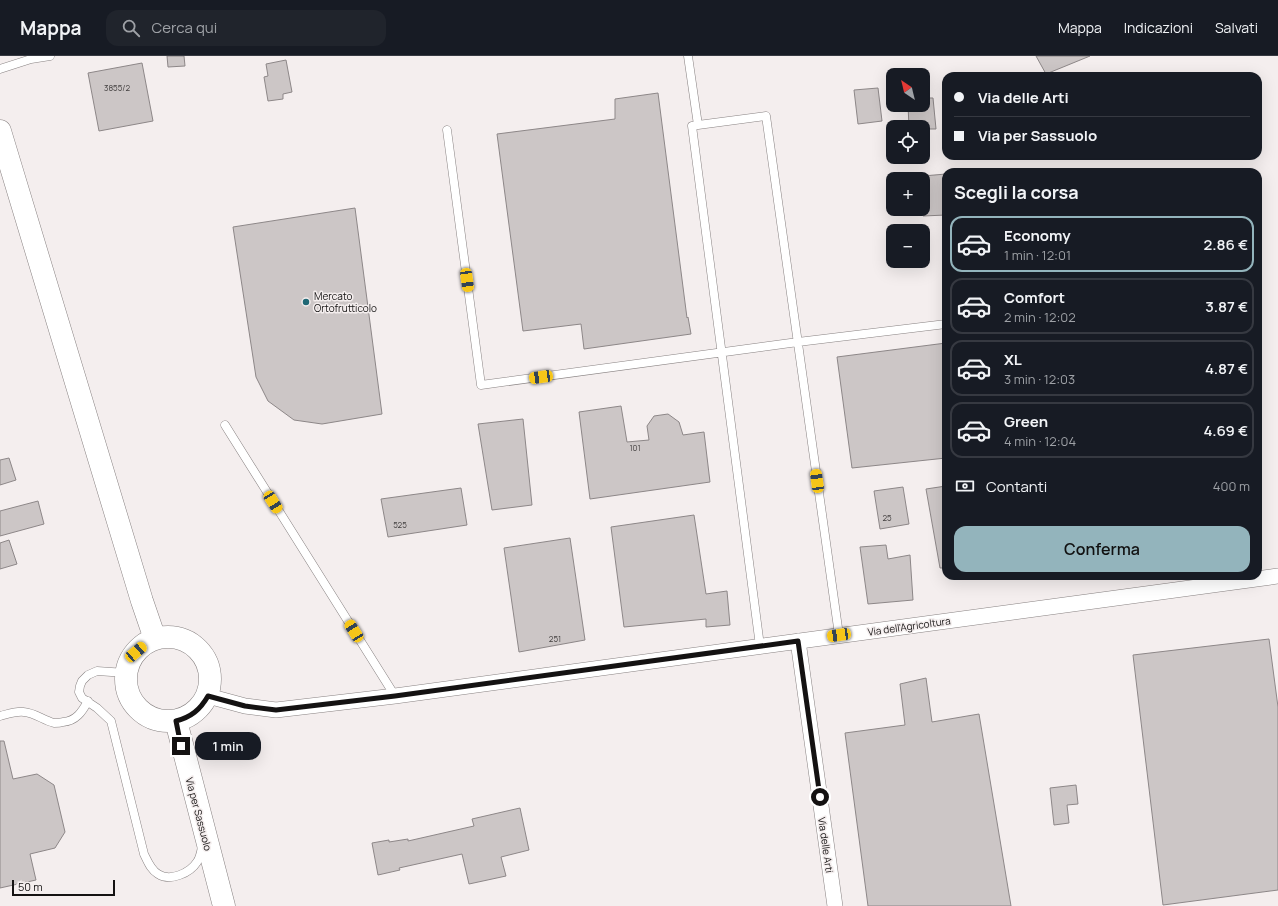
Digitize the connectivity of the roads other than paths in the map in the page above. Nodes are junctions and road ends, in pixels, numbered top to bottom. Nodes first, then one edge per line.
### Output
1 (50, 56) edge
2 (688, 56) edge
3 (0, 69) edge
4 (698, 125) junction
5 (447, 130) dead end
6 (0, 131) edge
7 (942, 324) edge
8 (798, 342) junction
9 (722, 352) junction
10 (225, 424) dead end
11 (1278, 576) edge
12 (1262, 578) edge
13 (1248, 580) edge
14 (839, 635) junction
15 (155, 639) junction
16 (798, 641) junction
17 (760, 646) junction
18 (126, 673) junction
19 (208, 696) junction
20 (395, 696) junction
21 (88, 702) junction
22 (0, 716) edge
23 (176, 721) junction
24 (205, 836) junction
25 (224, 906) edge
26 (835, 906) edge

1 - 3 lane
2 - 4 lane
4 - 8 lane
4 - 9 lane
5 - 9 lane
6 - 15 main road
7 - 8 lane
8 - 9 lane
8 - 14 lane
9 - 17 lane
10 - 20 lane
11 - 12 street, Via dell'Agricoltura
13 - 14 street, Via dell'Agricoltura
14 - 16 street, Via dell'Agricoltura
15 - 18 main road
15 - 19 main road
16 - 17 street, Via dell'Agricoltura
16 - 26 street, Via delle Arti
17 - 20 street, Via dell'Agricoltura
18 - 21 lane
18 - 23 main road
19 - 20 street, Via dell'Agricoltura
19 - 23 main road
21 - 22 lane
21 - 24 lane
23 - 24 main road, Via per Sassuolo
24 - 25 main road, Via per Sassuolo

